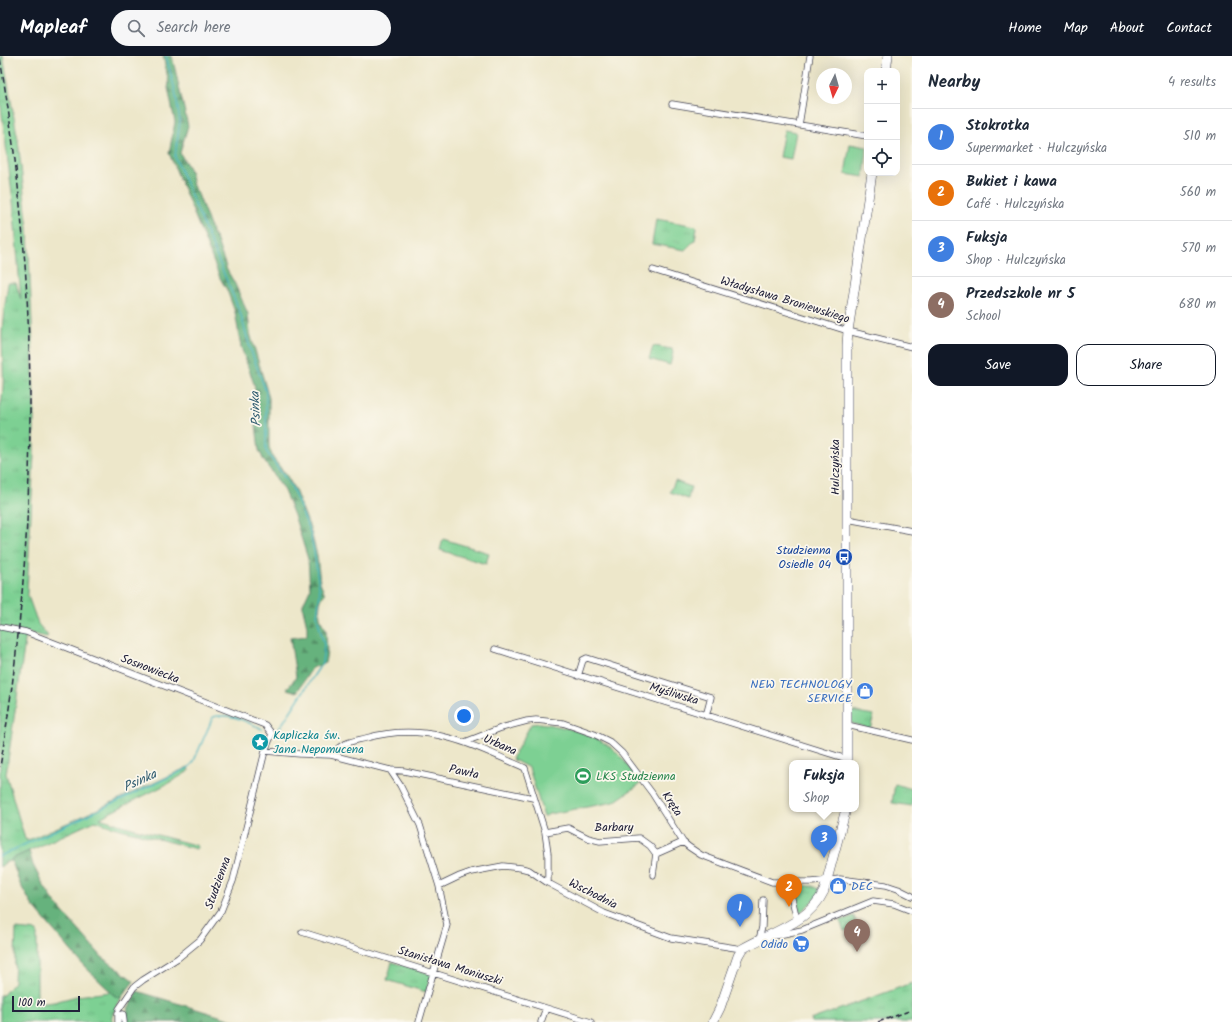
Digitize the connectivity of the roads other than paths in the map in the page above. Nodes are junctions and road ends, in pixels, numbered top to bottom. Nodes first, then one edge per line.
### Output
1 (810, 56) edge
2 (888, 56) edge
3 (886, 68) edge
4 (672, 104) dead end
5 (799, 125) junction
6 (864, 136) edge
7 (872, 176) edge
8 (653, 270) dead end
9 (848, 332) junction
10 (912, 347) edge
11 (847, 519) junction
12 (912, 531) edge
13 (1, 627) dead end
14 (495, 649) dead end
15 (578, 676) junction
16 (706, 716) junction
17 (847, 725) junction
18 (272, 734) joint
19 (912, 740) edge
20 (465, 742) junction
21 (265, 751) junction
22 (331, 755) junction
23 (844, 760) edge
24 (847, 760) edge
25 (390, 770) junction
26 (534, 798) junction
27 (845, 812) edge
28 (545, 832) junction
29 (683, 842) junction
30 (656, 854) junction
31 (652, 875) dead end
32 (827, 881) junction
33 (788, 882) junction
34 (548, 883) junction
35 (439, 886) junction
36 (911, 896) edge
37 (763, 900) dead end
38 (912, 910) edge
39 (797, 920) junction
40 (302, 932) dead end
41 (761, 939) junction
42 (742, 949) junction
43 (434, 973) junction
44 (546, 1008) junction
45 (121, 1011) junction
46 (420, 1021) edge
47 (118, 1022) edge
48 (124, 1022) edge
49 (427, 1022) edge
50 (541, 1022) edge
51 (591, 1022) edge
52 (713, 1022) edge

1 - 5 street
2 - 3 main road
4 - 5 street
5 - 6 street
7 - 9 main road, Hulczyńska
8 - 9 street, Władysława Broniewskiego
9 - 10 street, Władysława Broniewskiego
9 - 11 main road, Hulczyńska
11 - 12 street
11 - 17 main road, Hulczyńska
13 - 18 street, Sosnowiecka
14 - 15 street, Myśliwska
15 - 16 street, Myśliwska
15 - 16 street
16 - 23 street, Myśliwska
17 - 19 street
17 - 24 main road, Hulczyńska
18 - 21 street, Studzienna
20 - 22 street, Urbana
20 - 26 street, Urbana
20 - 29 street, Kręta
21 - 22 street, Pawła
21 - 45 street, Studzienna
22 - 25 street, Pawła
25 - 26 street, Pawła
25 - 35 street
26 - 28 street, Urbana
27 - 32 main road
28 - 30 street, Barbary
28 - 34 street, Urbana
29 - 30 street
29 - 33 street, Kręta
30 - 31 street
32 - 33 street, Kręta
32 - 36 street, Kręta
32 - 39 main road
33 - 39 street
34 - 35 street, Wschodnia
34 - 42 street, Wschodnia
35 - 43 street
37 - 41 street
38 - 41 street
39 - 41 main road
40 - 43 street, Stanisława Moniuszki
41 - 42 main road
42 - 52 main road
43 - 44 street, Stanisława Moniuszki
43 - 46 street
44 - 50 street
44 - 51 street, Stanisława Moniuszki
45 - 47 street, Studzienna
45 - 48 street, Studzienna
46 - 49 street

